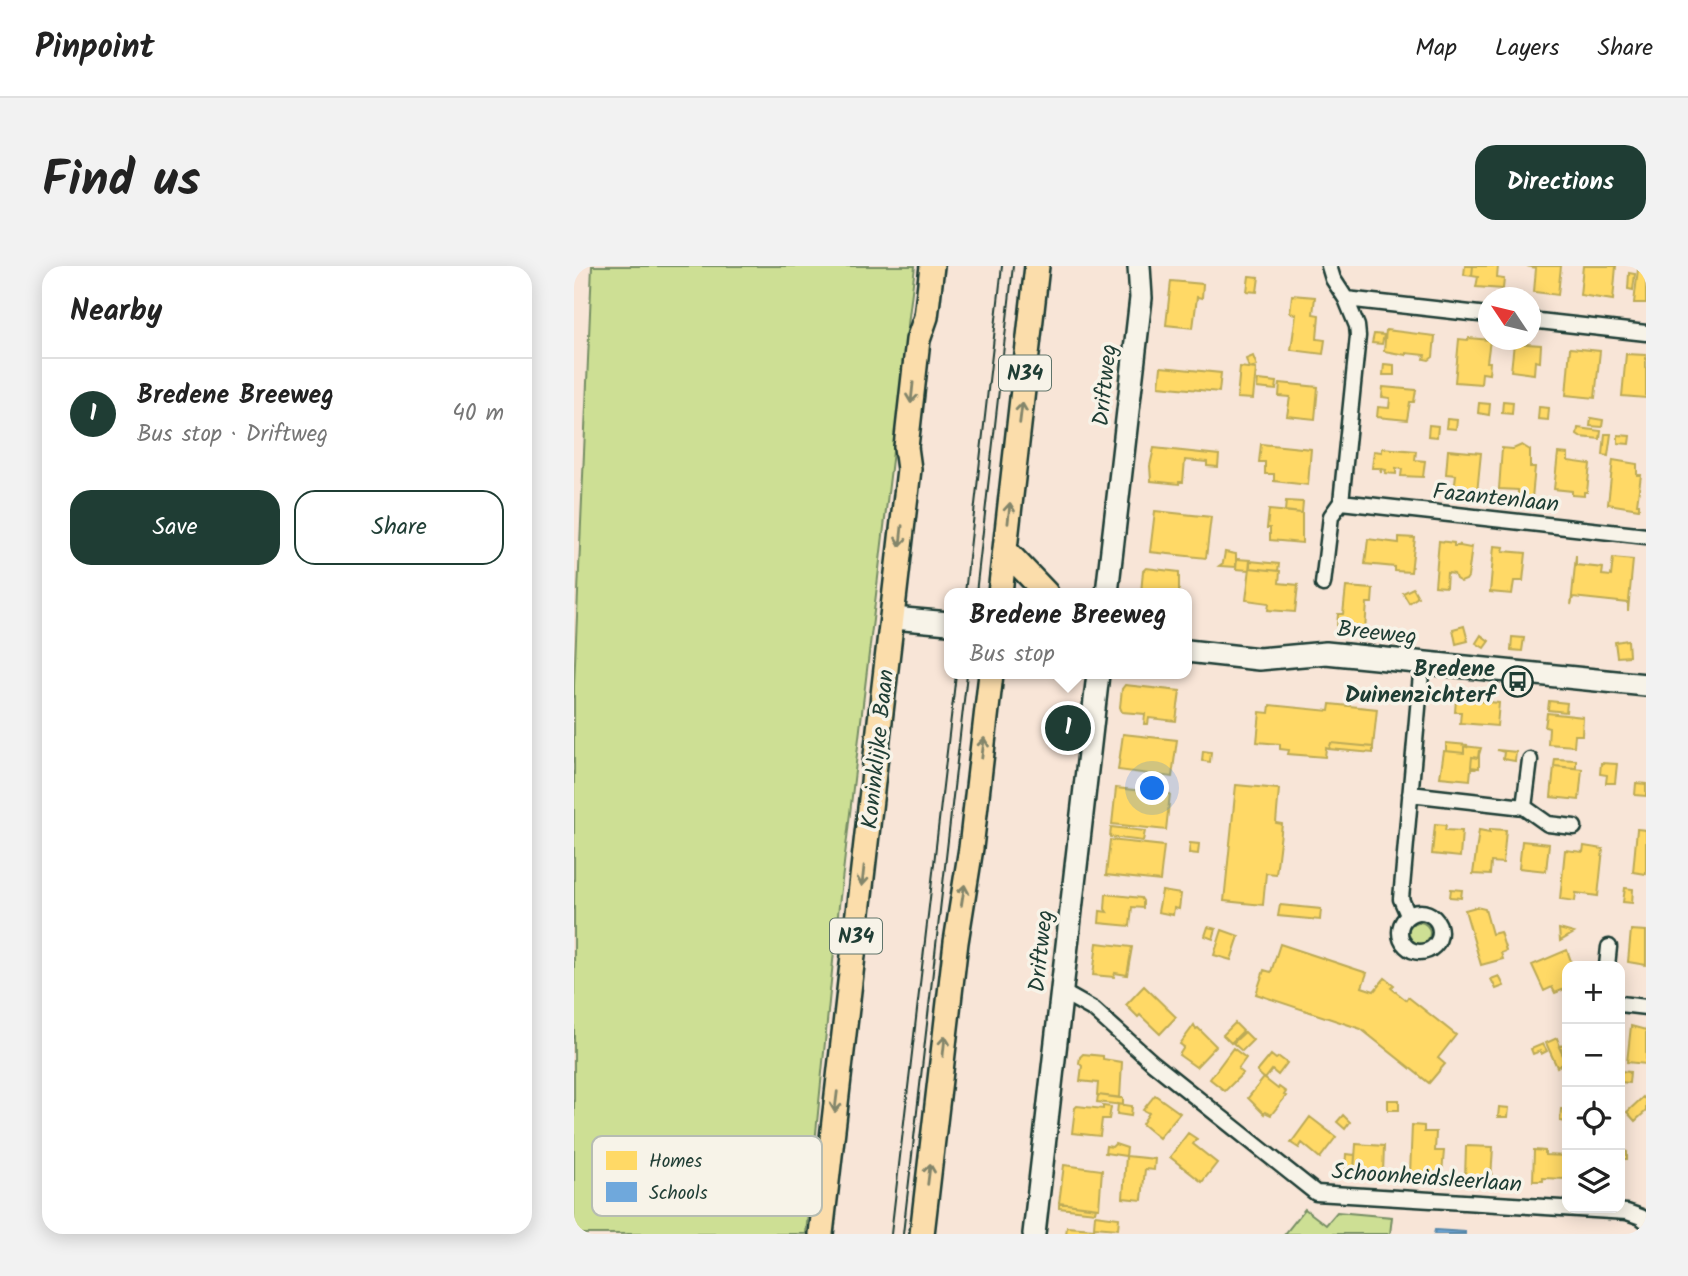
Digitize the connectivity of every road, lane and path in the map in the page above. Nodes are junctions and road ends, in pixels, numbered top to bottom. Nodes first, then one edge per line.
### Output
1 (932, 266) edge
2 (1037, 266) edge
3 (1139, 266) edge
4 (1329, 266) edge
5 (1346, 299) junction
6 (1478, 314) edge
7 (1541, 321) edge
8 (1646, 333) edge
9 (1341, 502) junction
10 (1646, 536) edge
11 (1005, 550) junction
12 (1323, 584) dead end
13 (1001, 588) edge
14 (1041, 588) edge
15 (1108, 588) edge
16 (893, 618) junction
17 (944, 623) edge
18 (1192, 651) edge
19 (1422, 663) junction
20 (990, 679) edge
21 (1003, 679) edge
22 (1097, 679) edge
23 (1646, 685) edge
24 (987, 714) junction
25 (1530, 760) dead end
26 (1410, 794) junction
27 (1524, 807) junction
28 (1574, 827) dead end
29 (1408, 915) dead end
30 (1609, 947) dead end
31 (1608, 961) edge
32 (1062, 992) junction
33 (1625, 1005) edge
34 (1646, 1007) edge
35 (1646, 1221) edge
36 (821, 1234) edge
37 (922, 1234) edge
38 (1034, 1234) edge

1 -> 16 main road, Koninklijke Baan / N34
11 -> 2 main road, N34
3 - 15 street, Driftweg
4 - 5 street
5 - 6 street
5 - 9 street
7 - 8 street
9 - 10 street, Fazantenlaan
9 - 12 street
11 - 13 main road, N34
11 - 14 main road
16 - 17 street
16 -> 36 main road, Koninklijke Baan / N34
18 - 19 street, Breeweg
19 - 23 street, Breeweg
19 - 26 street
20 - 24 main road
21 - 24 main road
22 - 32 street, Driftweg
37 -> 24 main road
25 - 27 street
26 - 27 street
26 - 29 street
27 - 28 street
30 - 31 street
32 - 35 street, Schoonheidsleerlaan
32 - 38 street, Driftweg
33 - 34 street

